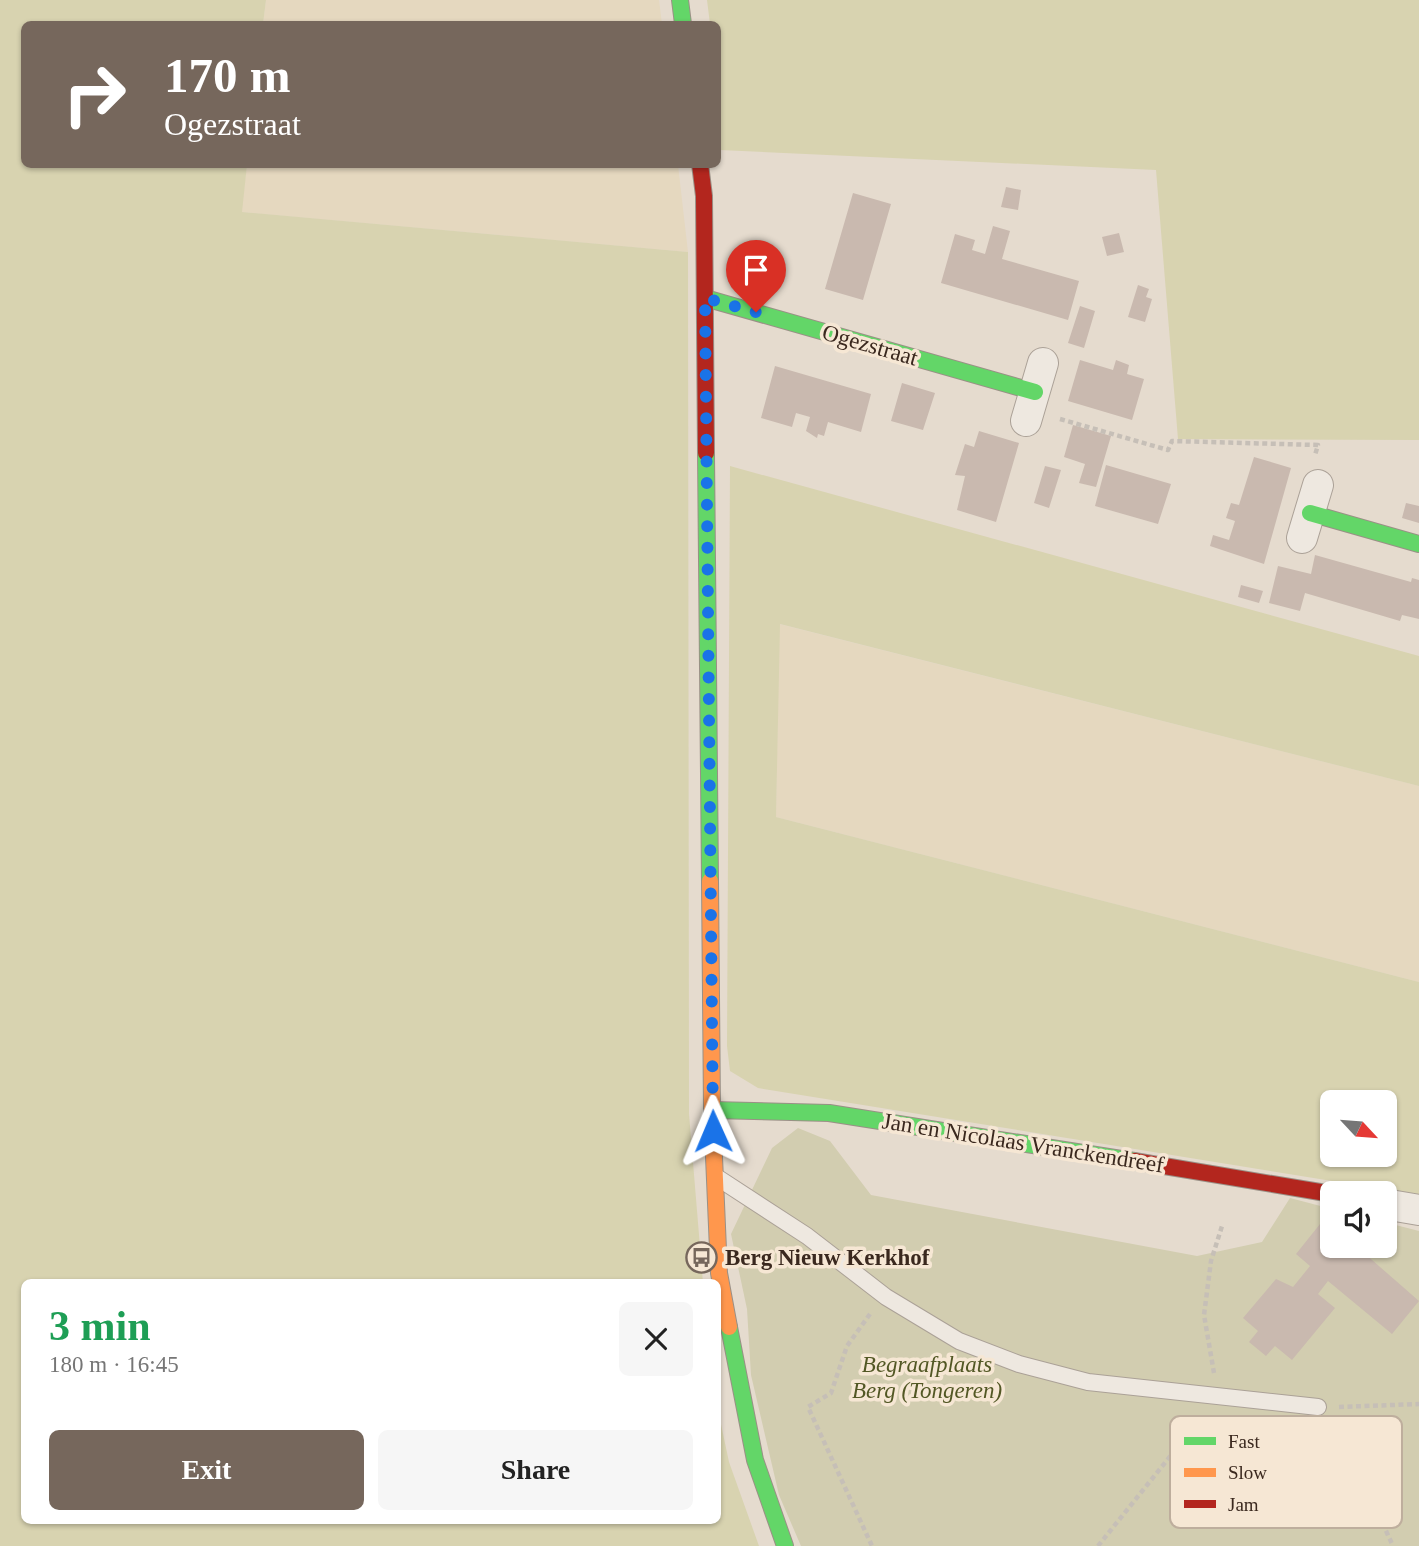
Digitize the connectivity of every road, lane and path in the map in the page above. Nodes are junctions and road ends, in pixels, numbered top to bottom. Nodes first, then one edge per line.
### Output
1 (680, 0) edge
2 (683, 21) edge
3 (700, 168) edge
4 (705, 298) junction
5 (1043, 363) dead end
6 (1030, 408) junction
7 (1310, 512) joint
8 (1419, 544) edge
9 (712, 1110) junction
10 (713, 1174) junction
11 (1320, 1192) edge
12 (1397, 1206) edge
13 (1419, 1210) edge
14 (886, 1297) junction
15 (1419, 1404) edge
16 (1318, 1407) junction
17 (1324, 1416) edge
18 (1385, 1528) edge
19 (785, 1546) edge
20 (872, 1546) edge
21 (1393, 1546) edge

1 - 2 street
3 - 4 street
4 - 6 street, Ogezstraat
4 - 9 street
5 - 6 street
6 - 7 path
7 - 8 street
9 - 10 street
9 - 11 street, Jan en Nicolaas Vranckendreef
10 - 14 lane
10 - 19 street
12 - 13 street
14 - 16 lane
14 - 20 path
15 - 16 path
16 - 17 path
18 - 21 path

